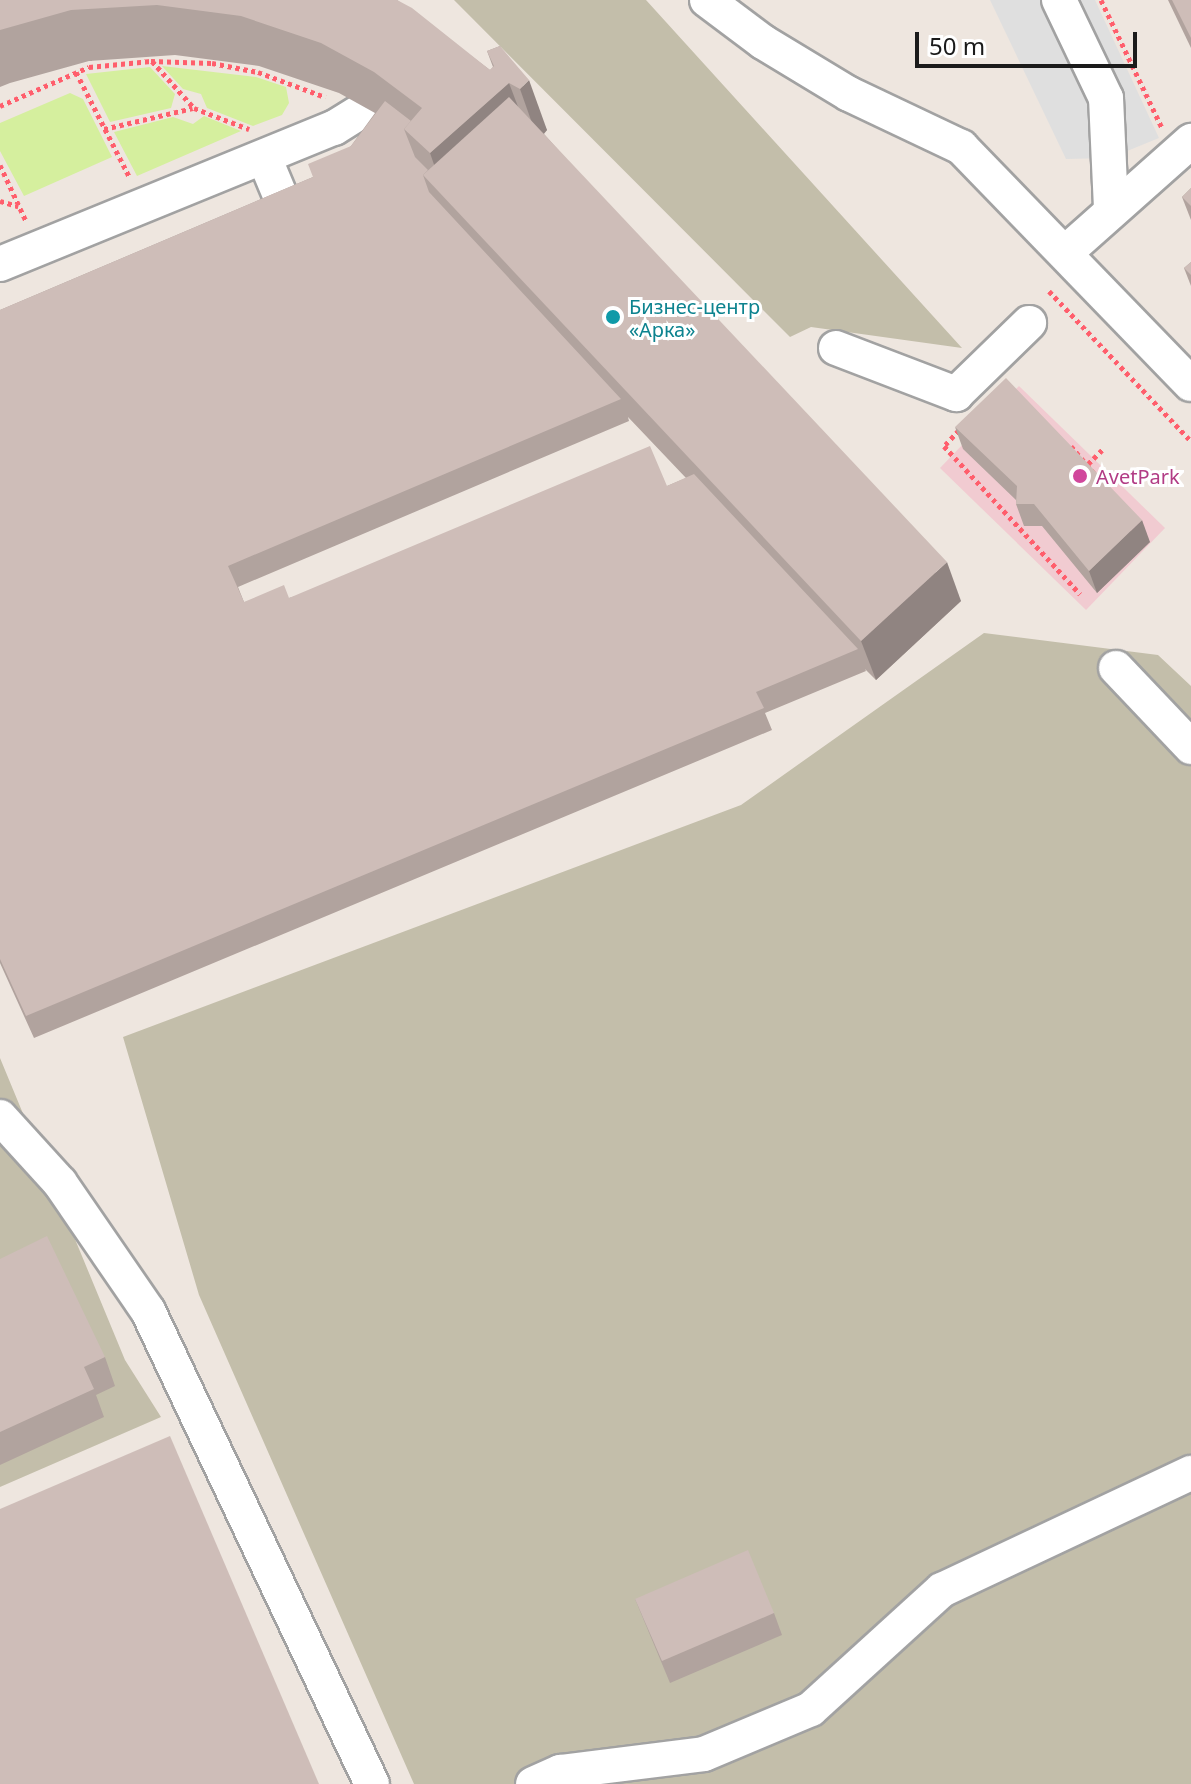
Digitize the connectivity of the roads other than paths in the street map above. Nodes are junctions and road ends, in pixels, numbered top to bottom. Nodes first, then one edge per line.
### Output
1 (707, 0) edge
2 (1059, 0) edge
3 (367, 107) edge
4 (253, 148) junction
5 (1183, 148) edge
6 (282, 200) edge
7 (1111, 209) junction
8 (1065, 253) junction
9 (0, 264) edge
10 (1029, 323) road end
11 (836, 348) dead end
12 (1191, 384) edge
13 (1116, 668) dead end
14 (1191, 747) edge
15 (0, 1117) edge
16 (1191, 1473) edge
17 (372, 1784) edge
18 (533, 1784) edge

1 - 8 street
2 - 7 street
3 - 4 street
4 - 6 street
4 - 9 street
5 - 7 street
7 - 8 street
8 - 12 street
10 - 11 street
13 - 14 street
15 - 17 street
16 - 18 street

